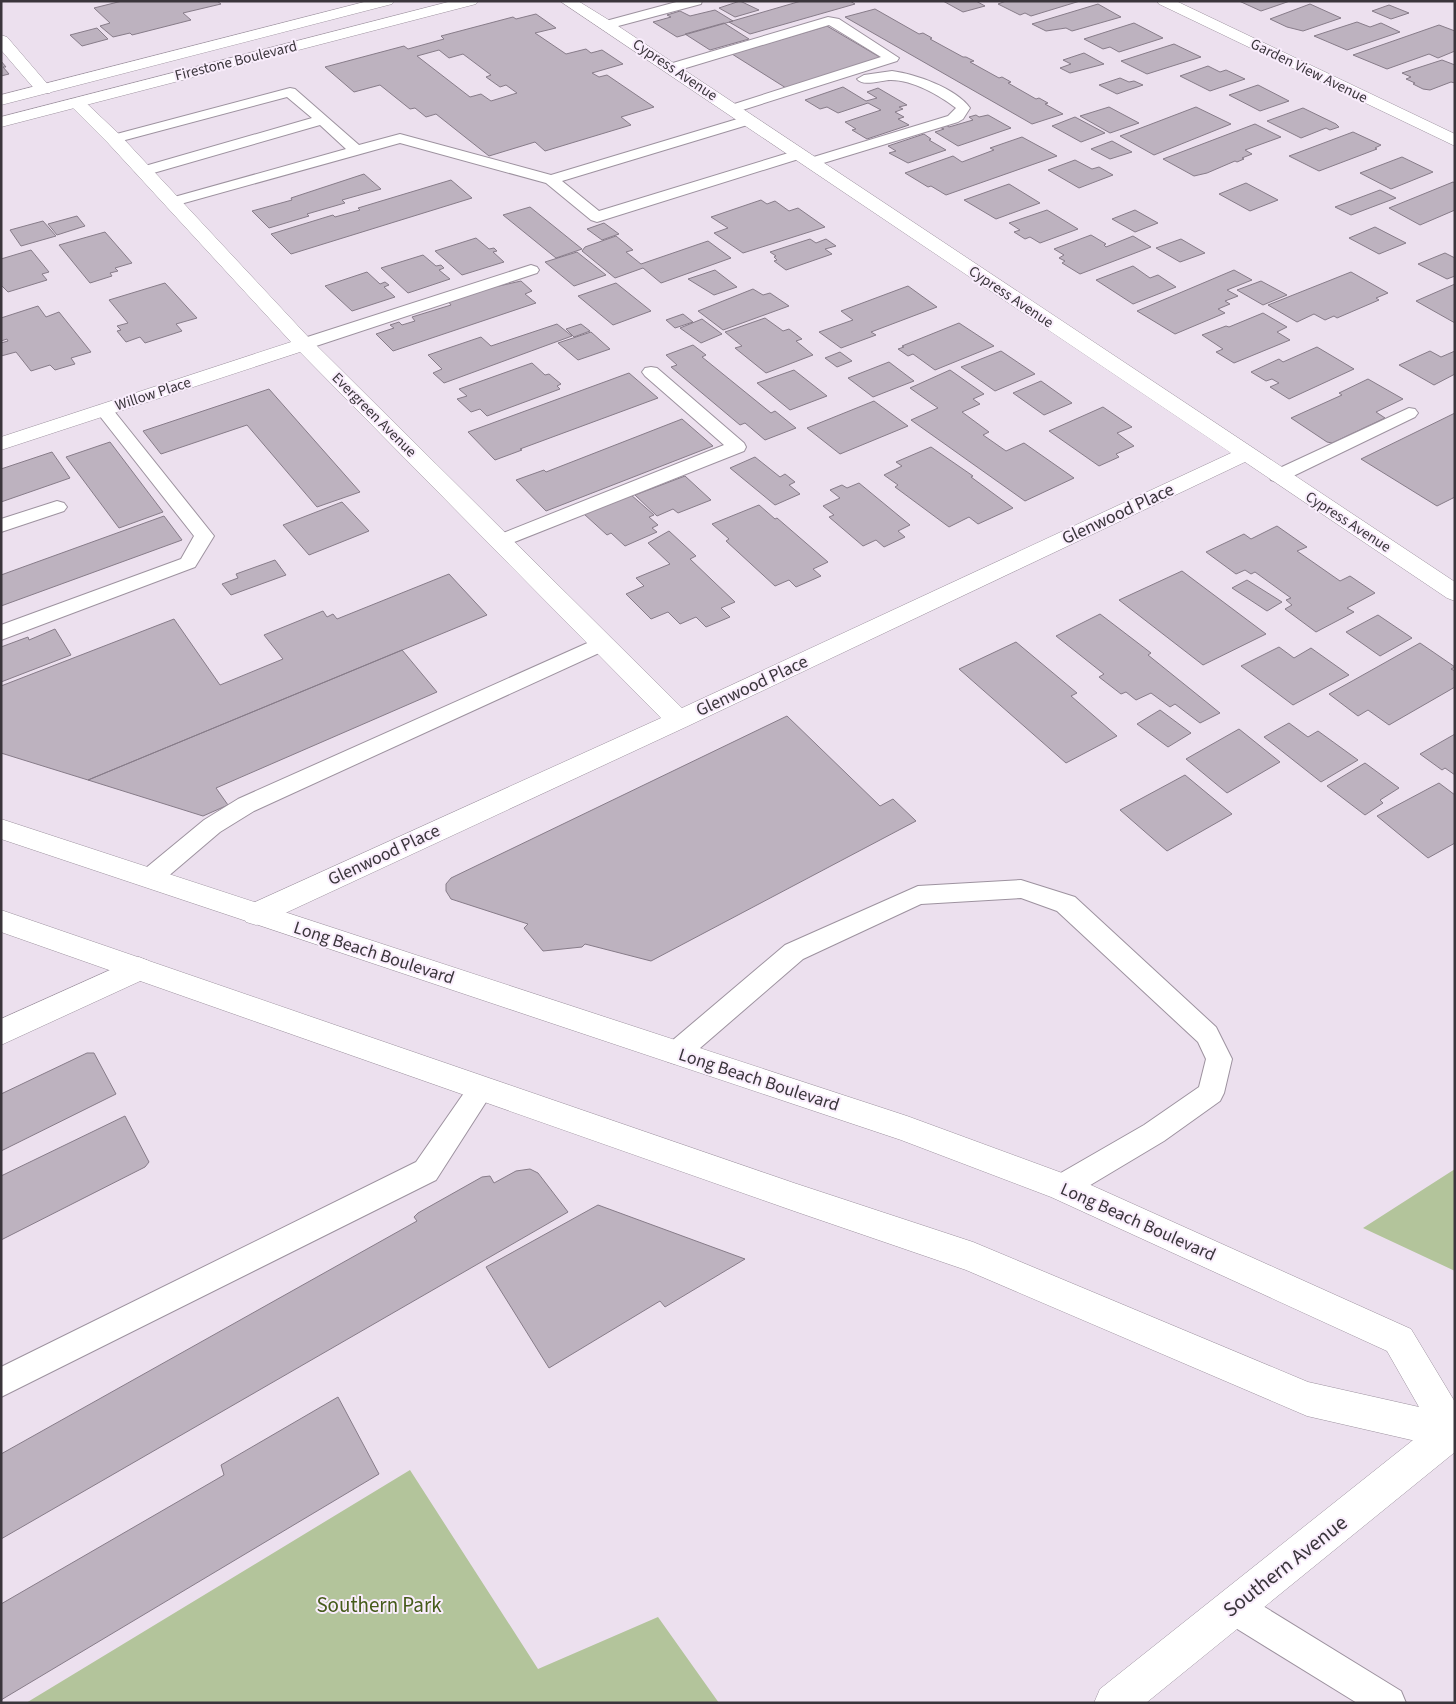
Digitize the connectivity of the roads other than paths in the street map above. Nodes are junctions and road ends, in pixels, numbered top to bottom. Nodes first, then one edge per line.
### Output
1 (387, 1) edge
2 (471, 1) edge
3 (568, 1) edge
4 (696, 1) edge
5 (1164, 1) edge
6 (607, 25) junction
7 (1, 40) edge
8 (671, 68) junction
9 (44, 90) junction
10 (1, 100) edge
11 (76, 102) junction
12 (741, 115) junction
13 (322, 120) junction
14 (1, 122) edge
15 (114, 139) junction
16 (1455, 141) edge
17 (357, 151) junction
18 (806, 158) junction
19 (143, 170) junction
20 (551, 180) junction
21 (172, 202) junction
22 (531, 270) dead end
23 (304, 344) junction
24 (651, 372) dead end
25 (104, 410) junction
26 (1409, 413) dead end
27 (1, 444) edge
28 (1245, 454) junction
29 (1278, 476) junction
30 (57, 507) dead end
31 (1, 526) edge
32 (500, 541) junction
33 (1455, 593) edge
34 (1, 633) edge
35 (602, 643) junction
36 (679, 720) junction
37 (1, 829) edge
38 (150, 878) junction
39 (256, 914) junction
40 (1, 921) edge
41 (139, 969) junction
42 (1, 1033) edge
43 (676, 1053) junction
44 (482, 1088) junction
45 (1062, 1187) junction
46 (1, 1383) edge
47 (1454, 1431) edge
48 (1233, 1607) junction
49 (1114, 1703) edge
50 (1389, 1703) edge

1 - 9 street, Firestone Boulevard
2 - 11 street, Firestone Boulevard
3 - 6 street, Cypress Avenue
4 - 6 lane
5 - 16 street, Garden View Avenue
6 - 8 street, Cypress Avenue
7 - 9 street
8 - 12 street, Cypress Avenue
8 - 12 lane
9 - 10 street, Firestone Boulevard
11 - 14 street, Firestone Boulevard
11 - 15 street, Evergreen Avenue
12 - 18 street, Cypress Avenue
12 - 18 lane
12 - 20 lane
13 - 15 lane
13 - 17 lane
13 - 19 lane
15 - 19 street, Evergreen Avenue
17 - 20 lane
17 - 21 lane
18 - 20 lane
18 - 28 street, Cypress Avenue
19 - 21 street, Evergreen Avenue
21 - 23 street, Evergreen Avenue
22 - 23 lane
23 - 25 street, Willow Place
23 - 32 street, Evergreen Avenue
24 - 32 lane
25 - 27 street, Willow Place
25 - 34 lane
26 - 29 lane
28 - 29 street, Cypress Avenue
28 - 36 street, Glenwood Place
29 - 33 street, Cypress Avenue
30 - 31 lane
32 - 35 street, Evergreen Avenue
35 - 36 street, Evergreen Avenue
35 - 38 lane
36 - 39 street, Glenwood Place
37 - 38 street, Long Beach Boulevard
38 - 39 street, Long Beach Boulevard
39 - 43 street, Long Beach Boulevard
40 - 41 street
41 - 42 street
41 - 44 street
43 - 45 street, Long Beach Boulevard
43 - 45 lane
44 - 46 lane
44 - 47 street
45 - 47 street, Long Beach Boulevard
47 - 48 street, Southern Avenue
48 - 49 street, Southern Avenue
48 - 50 lane

